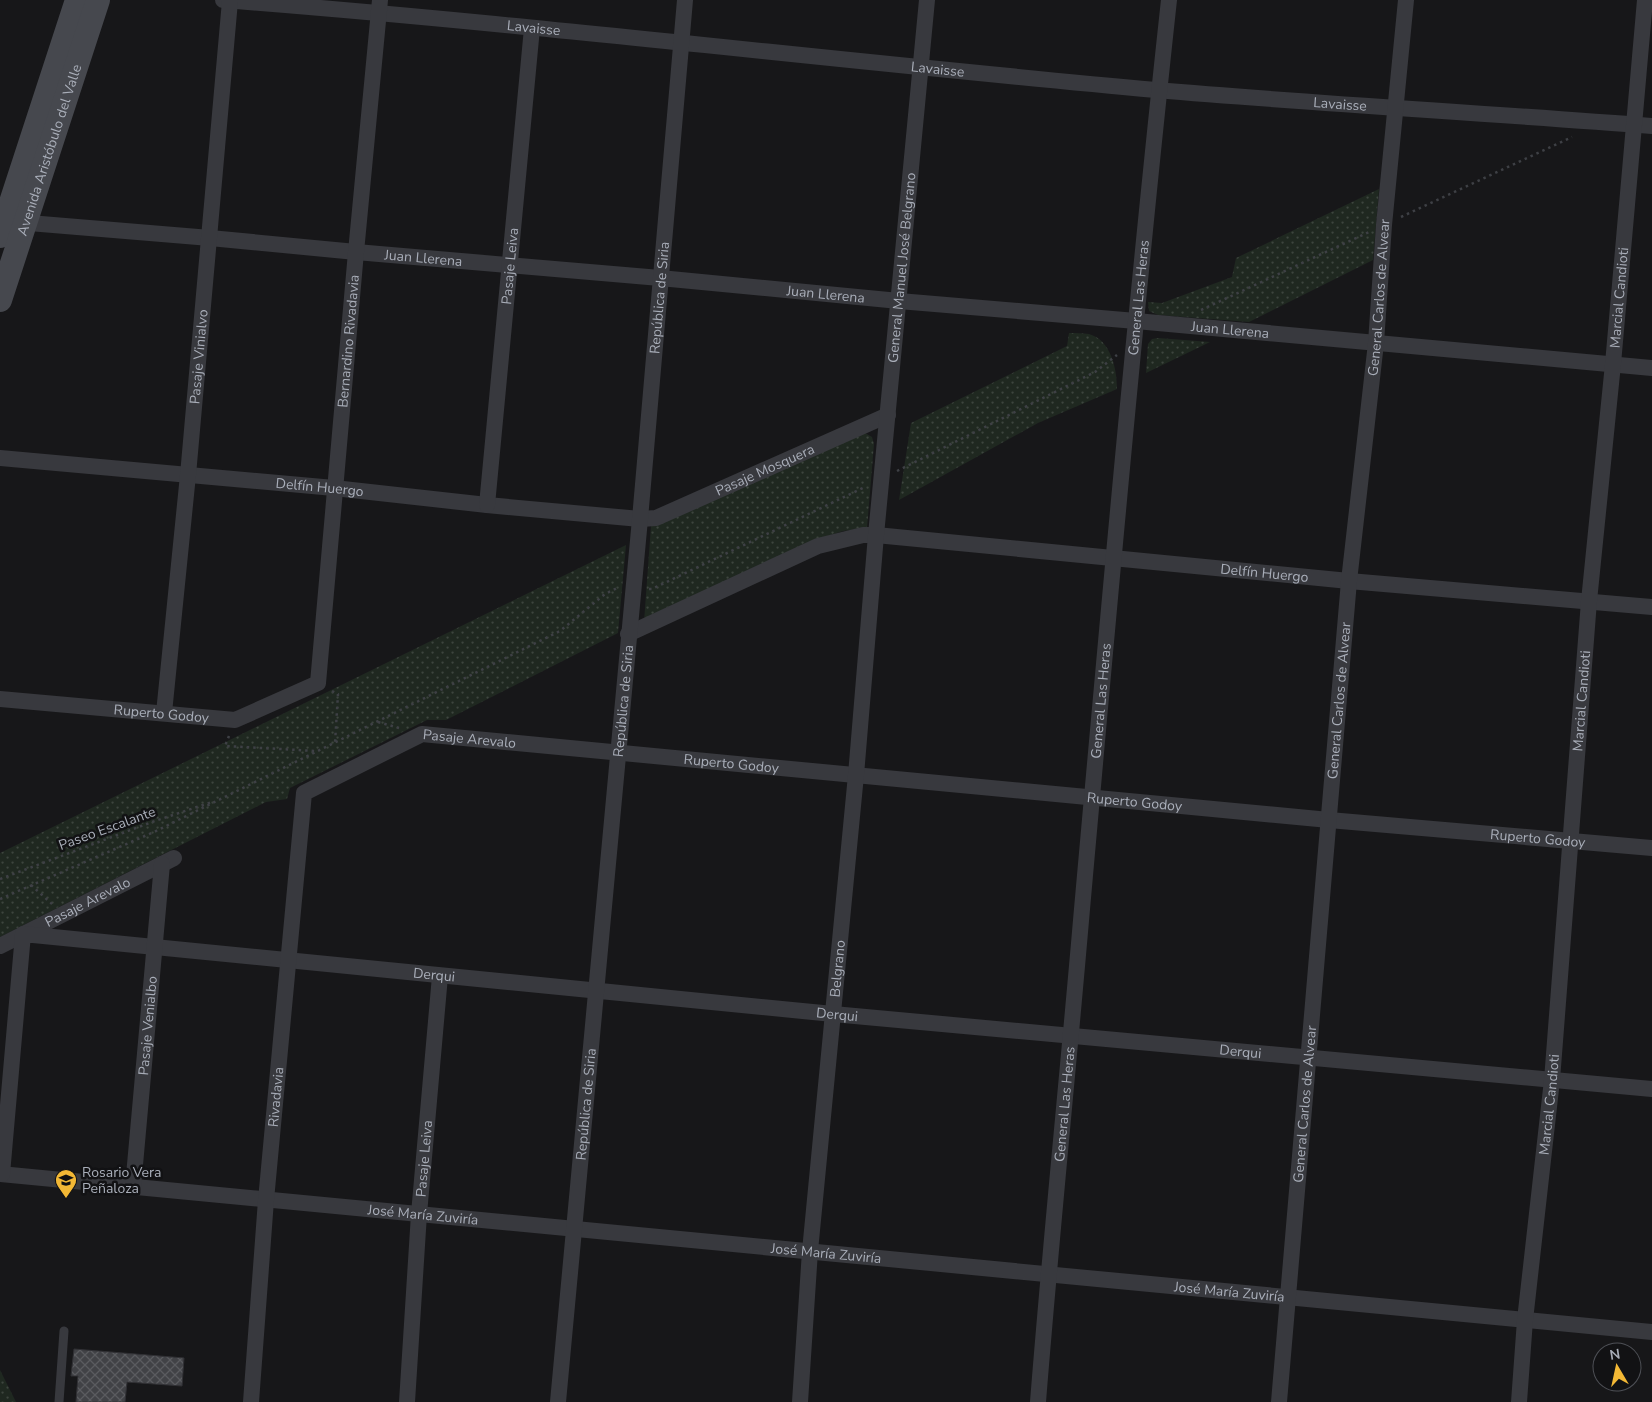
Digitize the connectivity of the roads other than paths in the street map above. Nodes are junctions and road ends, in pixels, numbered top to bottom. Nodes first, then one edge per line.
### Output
1 (77, 0) edge
2 (98, 0) edge
3 (223, 0) edge
4 (230, 0) edge
5 (686, 0) edge
6 (926, 0) edge
7 (1169, 0) edge
8 (1406, 0) edge
9 (1645, 0) edge
10 (379, 7) edge
11 (532, 28) junction
12 (682, 42) junction
13 (920, 67) junction
14 (1159, 90) junction
15 (1395, 108) junction
16 (1633, 125) junction
17 (1652, 126) edge
18 (7, 225) edge
19 (210, 238) junction
20 (356, 252) junction
21 (508, 265) junction
22 (660, 278) junction
23 (0, 300) edge
24 (900, 302) junction
25 (1136, 321) junction
26 (1376, 343) junction
27 (1613, 364) junction
28 (1652, 368) edge
29 (888, 415) junction
30 (0, 458) edge
31 (188, 475) junction
32 (334, 488) junction
33 (487, 505) junction
34 (640, 520) junction
35 (876, 534) junction
36 (1113, 559) junction
37 (1349, 581) junction
38 (1589, 601) junction
39 (1652, 607) edge
40 (628, 634) junction
41 (318, 683) joint
42 (0, 699) edge
43 (164, 713) junction
44 (617, 753) junction
45 (856, 775) junction
46 (304, 793) joint
47 (1092, 797) junction
48 (1329, 820) junction
49 (1571, 840) junction
50 (1652, 848) edge
51 (168, 861) joint
52 (23, 934) junction
53 (0, 946) edge
54 (155, 947) junction
55 (288, 959) junction
56 (440, 976) junction
57 (596, 991) junction
58 (833, 1014) junction
59 (1071, 1036) junction
60 (1308, 1056) junction
61 (1552, 1080) junction
62 (1652, 1089) edge
63 (1, 1174) edge
64 (133, 1186) junction
65 (266, 1200) junction
66 (419, 1214) junction
67 (574, 1229) junction
68 (810, 1252) junction
69 (1048, 1274) junction
70 (1288, 1298) junction
71 (1525, 1320) junction
72 (64, 1331) dead end
73 (1652, 1332) edge
74 (59, 1402) edge
75 (251, 1402) edge
76 (407, 1402) edge
77 (558, 1402) edge
78 (800, 1402) edge
79 (1038, 1402) edge
80 (1279, 1402) edge
81 (1519, 1402) edge

1 - 18 main road, Avenida Aristóbulo del Valle
2 - 18 main road, Avenida Aristóbulo del Valle
3 - 4 street, Lavaisse
4 - 10 street, Lavaisse
4 - 19 street, Pasaje Vinialvo
5 - 12 street, República de Siria
6 - 13 street, General Manuel José Belgrano
7 - 14 street, General Las Heras
8 - 15 street, General Carlos de Alvear
9 - 16 street, Marcial Candioti
10 - 11 street, Lavaisse
10 - 20 street, Bernardino Rivadavia
11 - 12 street, Lavaisse
11 - 21 street, Pasaje Leiva
12 - 13 street, Lavaisse
12 - 22 street, República de Siria
13 - 14 street, Lavaisse
13 - 24 street, General Manuel José Belgrano
14 - 15 street, Lavaisse
14 - 25 street, General Las Heras
15 - 16 street, Lavaisse
15 - 26 street, General Carlos de Alvear
16 - 17 street, Lavaisse
16 - 27 street, Marcial Candioti
18 - 19 street, Juan Llerena
18 - 23 main road, Avenida Aristóbulo del Valle
19 - 20 street, Juan Llerena
19 - 31 street, Pasaje Vinialvo
20 - 21 street, Juan Llerena
20 - 32 street, Bernardino Rivadavia
21 - 22 street, Juan Llerena
21 - 33 street, Pasaje Leiva
22 - 24 street, Juan Llerena
22 - 34 street, República de Siria
24 - 25 street, Juan Llerena
24 - 29 street, General Manuel José Belgrano
25 - 26 street, Juan Llerena
25 - 36 street, General Las Heras
26 - 27 street, Juan Llerena
26 - 37 street, General Carlos de Alvear
27 - 28 street, Juan Llerena
27 - 38 street, Marcial Candioti
29 - 34 street, Pasaje Mosquera
29 - 35 street, General Manuel José Belgrano
30 - 31 street, Delfín Huergo
31 - 32 street, Delfín Huergo
31 - 43 street, Pasaje Vinialvo
32 - 33 street, Delfín Huergo
32 - 41 street, Bernardino Rivadavia
33 - 34 street, Delfín Huergo
34 - 40 street, República de Siria
35 - 36 street, Delfín Huergo
35 - 40 street
35 - 45 street, Belgrano
36 - 37 street, Delfín Huergo
36 - 47 street, General Las Heras
37 - 38 street, Delfín Huergo
37 - 48 street, General Carlos de Alvear
38 - 39 street, Delfín Huergo
38 - 49 street, Marcial Candioti
40 - 44 street, República de Siria
41 - 43 street, Ruperto Godoy
42 - 43 street, Ruperto Godoy
44 - 45 street, Ruperto Godoy
44 - 46 street, Pasaje Arevalo
44 - 57 street, República de Siria
45 - 47 street, Ruperto Godoy
45 - 58 street, Belgrano
46 - 55 street, Rivadavia
47 - 48 street, Ruperto Godoy
47 - 59 street, General Las Heras
48 - 49 street, Ruperto Godoy
48 - 60 street, General Carlos de Alvear
49 - 50 street, Ruperto Godoy
49 - 61 street, Marcial Candioti
51 - 52 street, Pasaje Arevalo
51 - 54 street, Pasaje Venialbo
52 - 53 street, Pasaje Arevalo
52 - 54 street, Derqui
52 - 63 street
54 - 55 street, Derqui
54 - 64 street, Pasaje Venialbo
55 - 56 street, Derqui
55 - 65 street, Rivadavia
56 - 57 street, Derqui
56 - 66 street, Pasaje Leiva
57 - 58 street, Derqui
57 - 67 street, República de Siria
58 - 59 street, Derqui
58 - 68 street, Belgrano
59 - 60 street, Derqui
59 - 69 street, General Las Heras
60 - 61 street, Derqui
60 - 70 street, General Carlos de Alvear
61 - 62 street, Derqui
61 - 71 street, Marcial Candioti
63 - 64 street, José María Zuviría
64 - 65 street, José María Zuviría
65 - 66 street, José María Zuviría
65 - 75 street, Rivadavia
66 - 67 street, José María Zuviría
66 - 76 street, Pasaje Leiva
67 - 68 street, José María Zuviría
67 - 77 street, República de Siria
68 - 69 street, José María Zuviría
68 - 78 street, Belgrano
69 - 70 street, José María Zuviría
69 - 79 street, General Las Heras
70 - 71 street, José María Zuviría
70 - 80 street, General Carlos de Alvear
71 - 73 street, José María Zuviría
71 - 81 street, Marcial Candioti
72 - 74 lane

